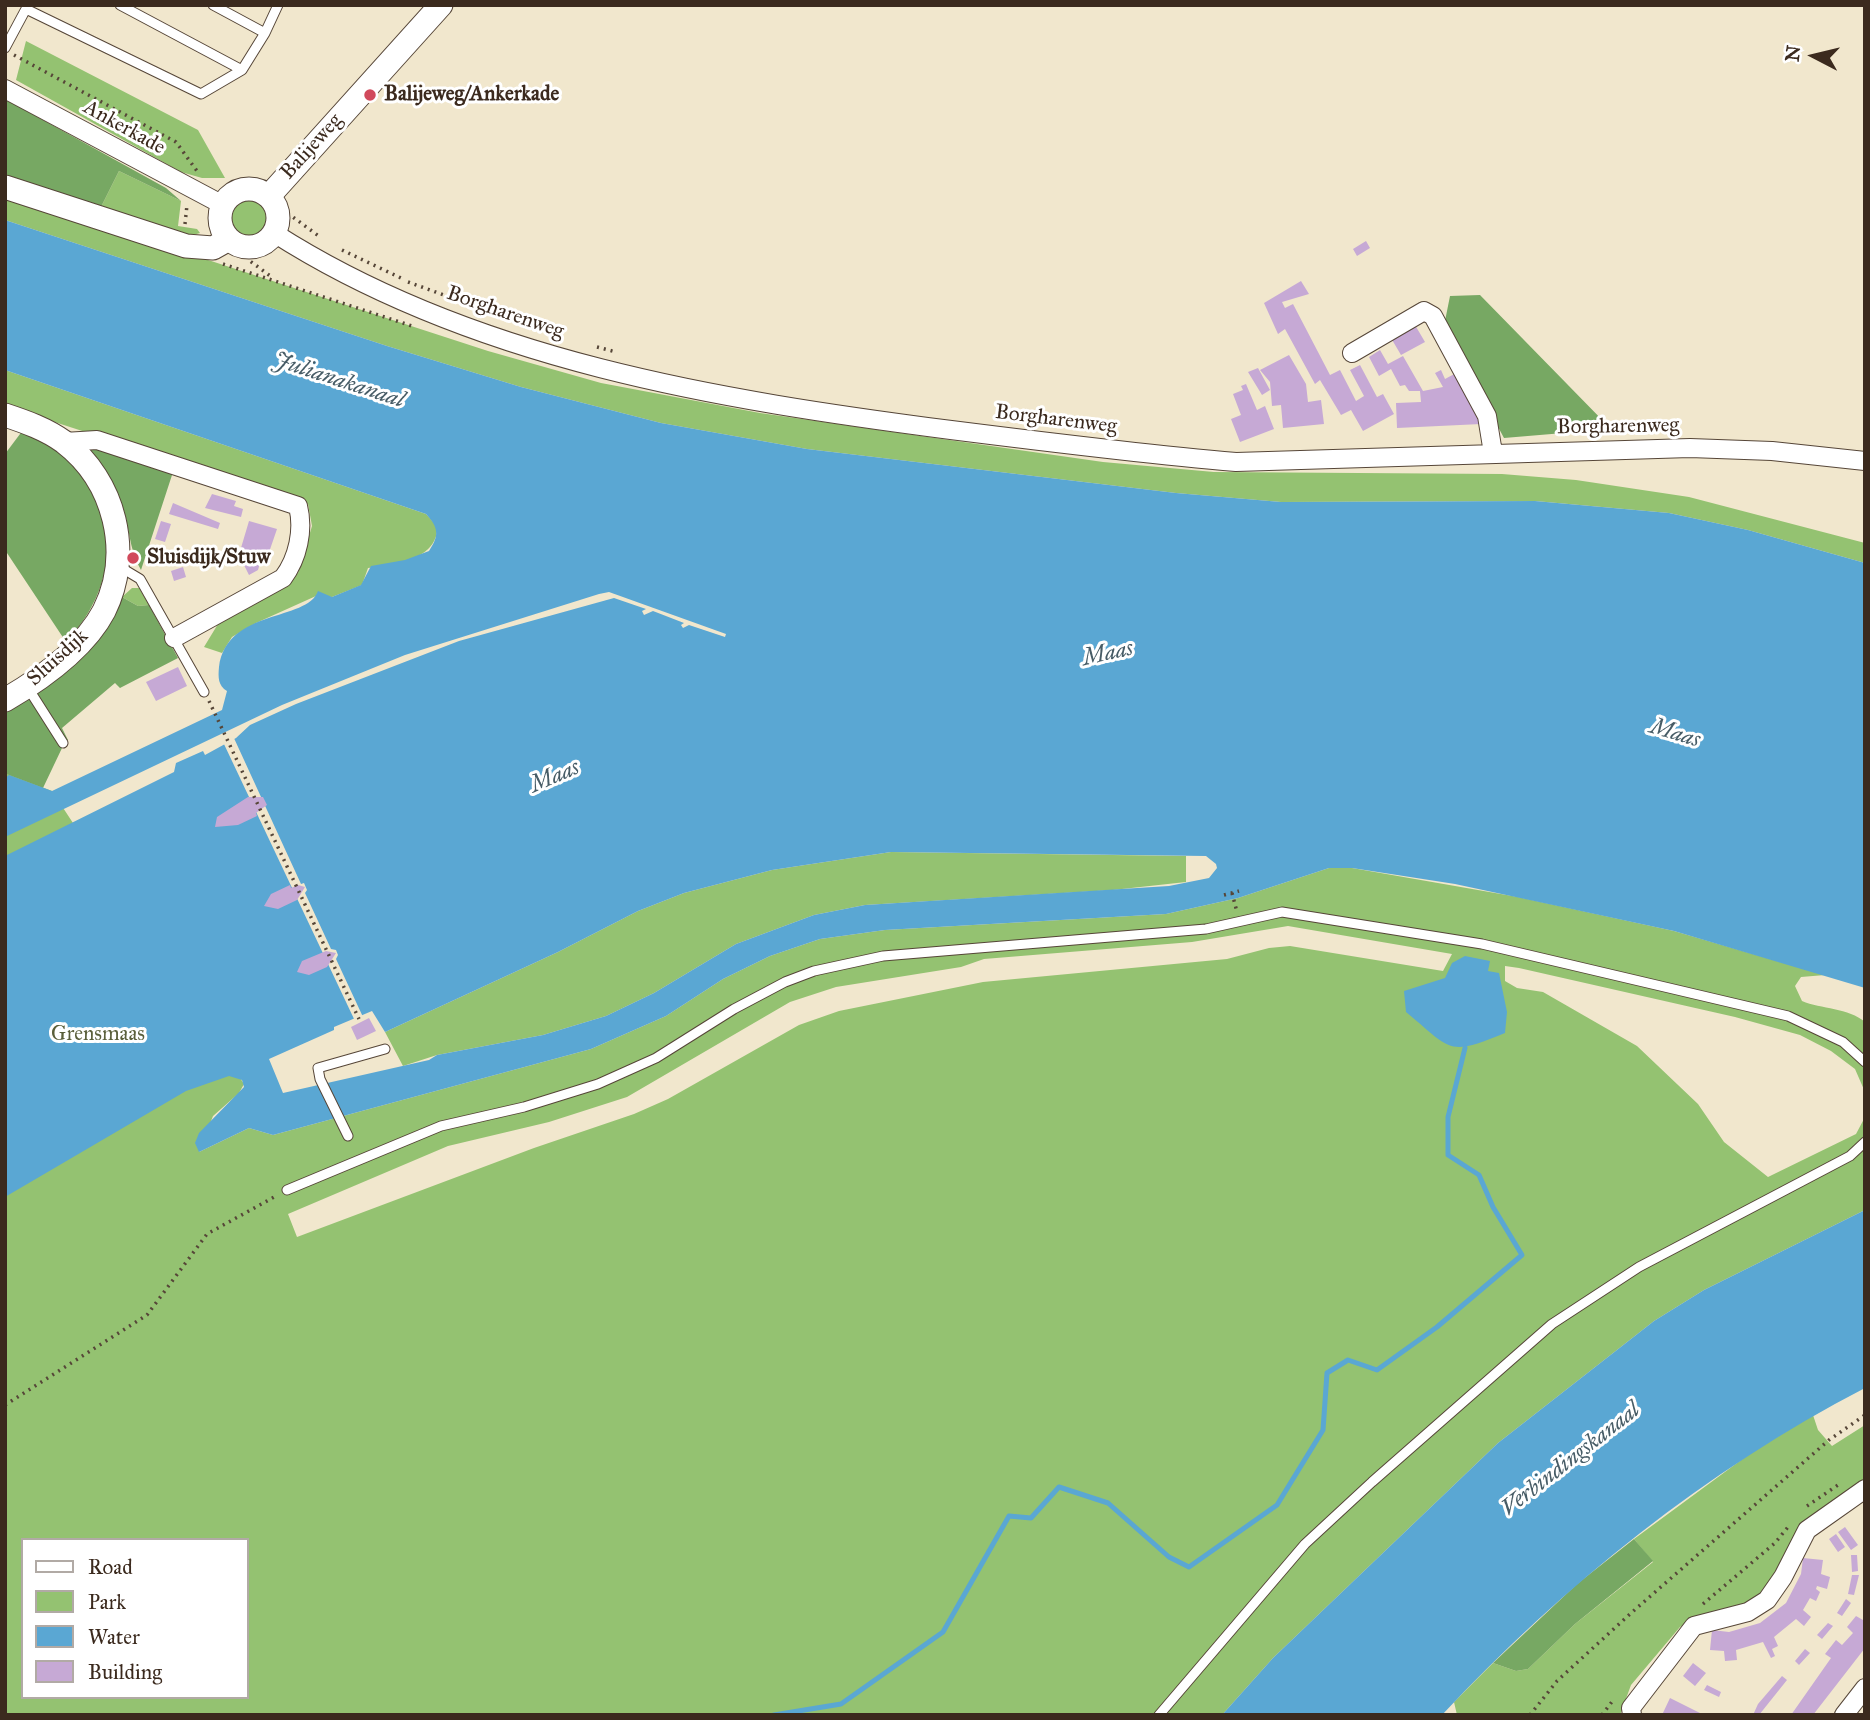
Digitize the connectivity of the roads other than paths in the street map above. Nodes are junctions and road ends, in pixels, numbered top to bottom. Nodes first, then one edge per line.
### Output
1 (120, 5) edge
2 (213, 5) edge
3 (278, 5) edge
4 (440, 5) edge
5 (27, 7) edge
6 (265, 33) junction
7 (5, 49) edge
8 (242, 70) junction
9 (5, 89) edge
10 (5, 187) edge
11 (272, 201) junction
12 (223, 205) junction
13 (274, 233) junction
14 (237, 243) junction
15 (1352, 353) dead end
16 (5, 415) edge
17 (64, 442) junction
18 (1493, 453) junction
19 (1865, 461) edge
20 (118, 566) junction
21 (174, 638) junction
22 (28, 687) junction
23 (204, 692) dead end
24 (5, 700) edge
25 (63, 743) dead end
26 (385, 1049) dead end
27 (1865, 1062) edge
28 (348, 1136) dead end
29 (1865, 1142) edge
30 (287, 1190) road end
31 (1865, 1489) edge
32 (1865, 1688) edge
33 (1632, 1711) edge
34 (1158, 1715) edge
35 (1844, 1715) edge

1 - 8 lane
2 - 6 lane
3 - 6 lane
4 - 11 street, Balijeweg
5 - 7 lane
5 - 8 lane
6 - 8 lane
9 - 12 street, Ankerkade
10 - 14 street
11 - 12 street
11 - 13 street
12 - 14 street
13 - 14 street
13 - 18 street, Borgharenweg
15 - 18 street
16 - 17 street, Sluisdijk
17 - 20 street, Sluisdijk
17 - 21 street
18 - 19 street, Borgharenweg
20 - 21 lane
20 - 22 street, Sluisdijk
21 - 23 lane
22 - 24 street, Sluisdijk
22 - 25 lane
26 - 28 lane
27 - 30 lane
29 - 34 lane
31 - 33 street
32 - 35 street

